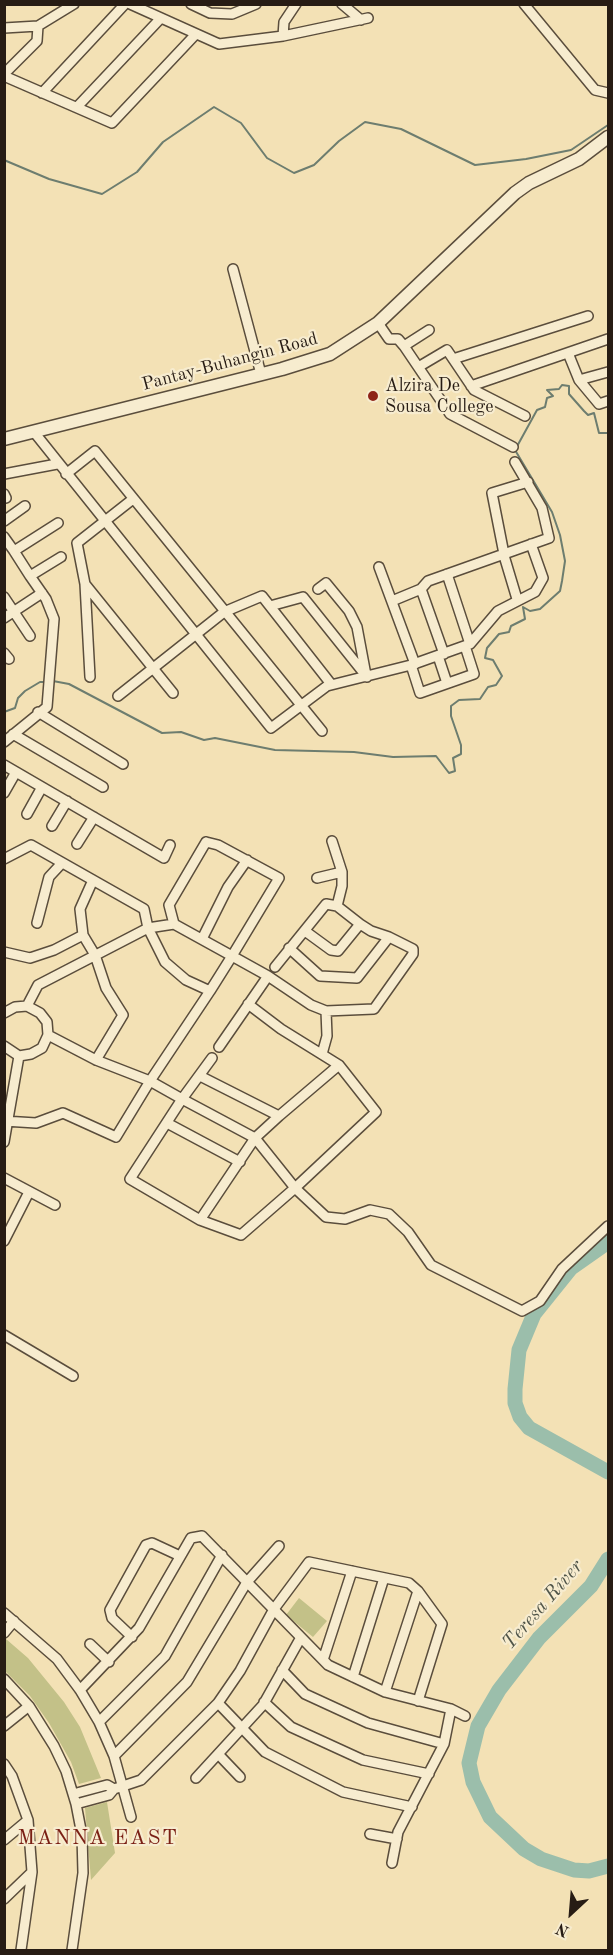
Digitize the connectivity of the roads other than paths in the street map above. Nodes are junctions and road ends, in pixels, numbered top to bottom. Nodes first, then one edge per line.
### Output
1 (74, 4) edge
2 (191, 4) edge
3 (256, 4) edge
4 (296, 4) edge
5 (342, 4) edge
6 (524, 4) edge
7 (133, 6) edge
8 (160, 19) junction
9 (38, 27) junction
10 (4, 28) edge
11 (195, 35) junction
12 (283, 36) junction
13 (4, 75) edge
14 (42, 93) junction
15 (609, 93) edge
16 (77, 107) junction
17 (609, 138) edge
18 (233, 269) dead end
19 (588, 316) dead end
20 (378, 323) junction
21 (429, 330) dead end
22 (609, 339) edge
23 (404, 346) junction
24 (568, 353) junction
25 (453, 359) junction
26 (420, 366) junction
27 (609, 372) edge
28 (261, 374) junction
29 (579, 380) junction
30 (471, 386) junction
31 (609, 401) edge
32 (525, 416) dead end
33 (34, 432) junction
34 (4, 439) edge
35 (513, 447) dead end
36 (515, 462) dead end
37 (57, 464) junction
38 (4, 474) edge
39 (66, 474) junction
40 (528, 482) junction
41 (133, 499) junction
42 (25, 506) dead end
43 (4, 520) edge
44 (105, 521) junction
45 (58, 524) dead end
46 (4, 537) edge
47 (531, 544) junction
48 (14, 551) junction
49 (504, 553) junction
50 (61, 557) dead end
51 (379, 567) dead end
52 (447, 574) junction
53 (30, 576) junction
54 (85, 584) junction
55 (318, 589) dead end
56 (421, 589) junction
57 (42, 594) junction
58 (4, 597) edge
59 (517, 599) junction
60 (392, 601) junction
61 (270, 606) junction
62 (224, 612) junction
63 (14, 613) junction
64 (4, 618) edge
65 (196, 634) junction
66 (30, 636) dead end
67 (467, 645) junction
68 (441, 655) junction
69 (413, 665) junction
70 (153, 668) junction
71 (90, 677) dead end
72 (367, 677) junction
73 (447, 683) junction
74 (331, 684) junction
75 (173, 693) dead end
76 (118, 696) dead end
77 (301, 705) junction
78 (43, 710) junction
79 (322, 731) dead end
80 (13, 734) junction
81 (4, 742) edge
82 (123, 764) dead end
83 (4, 765) edge
84 (16, 772) junction
85 (42, 787) junction
86 (103, 787) dead end
87 (4, 793) edge
88 (67, 801) junction
89 (27, 814) dead end
90 (94, 817) junction
91 (52, 826) dead end
92 (332, 842) dead end
93 (77, 844) dead end
94 (170, 845) dead end
95 (164, 858) junction
96 (4, 859) edge
97 (247, 860) junction
98 (62, 863) junction
99 (158, 867) dead end
100 (342, 872) junction
101 (317, 878) dead end
102 (93, 880) junction
103 (337, 906) junction
104 (37, 923) dead end
105 (174, 924) junction
106 (360, 924) junction
107 (148, 928) junction
108 (305, 931) junction
109 (83, 935) junction
110 (389, 937) junction
111 (202, 939) junction
112 (289, 948) junction
113 (4, 952) edge
114 (95, 955) junction
115 (232, 956) junction
116 (275, 967) dead end
117 (268, 976) junction
118 (210, 991) junction
119 (248, 1004) junction
120 (27, 1006) junction
121 (326, 1011) junction
122 (4, 1013) edge
123 (48, 1035) junction
124 (4, 1046) edge
125 (219, 1047) dead end
126 (322, 1054) junction
127 (19, 1056) junction
128 (212, 1058) dead end
129 (96, 1060) junction
130 (339, 1065) junction
131 (200, 1076) junction
132 (150, 1081) junction
133 (182, 1099) junction
134 (279, 1116) junction
135 (7, 1122) edge
136 (166, 1123) junction
137 (255, 1138) junction
138 (4, 1142) edge
139 (240, 1162) junction
140 (4, 1178) edge
141 (295, 1188) junction
142 (29, 1192) junction
143 (55, 1205) dead end
144 (200, 1220) junction
145 (609, 1226) edge
146 (4, 1241) edge
147 (4, 1335) edge
148 (72, 1376) dead end
149 (279, 1546) dead end
150 (222, 1555) junction
151 (180, 1556) junction
152 (352, 1571) junction
153 (384, 1578) junction
154 (247, 1582) junction
155 (418, 1591) junction
156 (274, 1609) junction
157 (4, 1612) edge
158 (14, 1621) junction
159 (4, 1633) edge
160 (132, 1637) junction
161 (300, 1638) junction
162 (90, 1644) dead end
163 (323, 1660) junction
164 (109, 1662) junction
165 (282, 1670) junction
166 (353, 1677) junction
167 (4, 1679) edge
168 (80, 1690) junction
169 (385, 1692) junction
170 (418, 1701) junction
171 (264, 1702) junction
172 (218, 1703) junction
173 (29, 1706) junction
174 (451, 1709) junction
175 (465, 1716) dead end
176 (99, 1722) junction
177 (4, 1726) edge
178 (243, 1730) junction
179 (444, 1744) junction
180 (219, 1755) junction
181 (114, 1756) junction
182 (4, 1764) edge
183 (429, 1774) junction
184 (12, 1776) junction
185 (240, 1777) dead end
186 (196, 1778) dead end
187 (4, 1783) edge
188 (119, 1788) junction
189 (74, 1794) junction
190 (76, 1804) junction
191 (412, 1807) junction
192 (130, 1817) dead end
193 (28, 1820) junction
194 (370, 1834) dead end
195 (397, 1839) junction
196 (4, 1840) edge
197 (392, 1863) dead end
198 (32, 1872) junction
199 (4, 1899) edge
200 (22, 1946) edge
201 (12, 1950) edge
202 (72, 1950) edge

1 - 9 street
2 - 3 street
4 - 12 street
5 - 12 street
6 - 15 street
7 - 8 street
7 - 14 street
8 - 11 street
8 - 16 street
9 - 10 street
9 - 13 street
11 - 12 street
11 - 16 street
13 - 14 street
14 - 16 street
17 - 20 street, Pantay-Buhangin Road
18 - 28 street
19 - 25 street
20 - 23 street
20 - 28 street, Pantay-Buhangin Road
21 - 23 street
22 - 24 street
23 - 26 street
24 - 29 street
24 - 30 street
25 - 26 street
25 - 30 street
26 - 35 street
27 - 29 street
28 - 33 street, Pantay-Buhangin Road
29 - 31 street
30 - 32 street
33 - 34 street, Pantay-Buhangin Road
33 - 37 street
36 - 40 street
37 - 38 street
37 - 39 street
39 - 41 street
39 - 44 street
40 - 47 street
40 - 49 street
41 - 44 street
41 - 62 street
42 - 43 street
44 - 54 street
44 - 65 street
45 - 48 street
46 - 48 street
47 - 49 street
47 - 59 street
48 - 53 street
49 - 52 street
49 - 59 street
50 - 53 street
51 - 60 street
52 - 56 street
52 - 67 street
53 - 57 street
54 - 70 street
54 - 71 street
55 - 72 street
56 - 60 street
56 - 68 street
57 - 63 street
57 - 78 street
58 - 63 street
59 - 67 street
60 - 69 street
61 - 62 street
61 - 72 street
61 - 74 street
62 - 65 street
62 - 77 street
63 - 64 street
63 - 66 street
65 - 70 street
65 - 77 street
67 - 68 street
67 - 73 street
68 - 69 street
68 - 73 street
69 - 72 street
69 - 73 street
70 - 75 street
70 - 76 street
72 - 74 street
74 - 77 street
77 - 79 street
78 - 80 street
78 - 82 street
80 - 81 street
80 - 86 street
83 - 84 street
84 - 85 street
84 - 87 street
85 - 88 street
85 - 89 street
88 - 90 street
88 - 91 street
90 - 93 street
90 - 95 street
92 - 100 street
94 - 95 street
95 - 99 street
96 - 98 street
97 - 105 street
97 - 111 street
97 - 115 street
98 - 102 street
98 - 104 street
100 - 101 street
100 - 103 street
102 - 107 street
102 - 109 street
103 - 106 street
103 - 108 street
105 - 107 street
105 - 111 street
106 - 108 street
106 - 110 street
107 - 114 street
107 - 118 street
108 - 112 street
109 - 113 street
109 - 114 street
110 - 112 street
110 - 121 street
111 - 115 street
112 - 116 street
114 - 120 street
114 - 129 street
115 - 117 street
115 - 118 street
117 - 119 street
117 - 121 street
118 - 132 street
119 - 125 street
119 - 126 street
120 - 122 street
120 - 123 street
121 - 126 street
123 - 127 street
123 - 129 street
124 - 127 street
126 - 130 street
127 - 135 street
128 - 131 street
129 - 132 street
130 - 134 street
130 - 141 street
131 - 133 street
131 - 134 street
132 - 133 street
132 - 135 street
133 - 136 street
133 - 137 street
134 - 137 street
135 - 138 street
136 - 139 street
136 - 144 street
137 - 139 street
137 - 141 street
139 - 144 street
140 - 142 street
141 - 144 street
141 - 145 street
142 - 143 street
142 - 146 street
147 - 148 street
149 - 154 street
150 - 151 street
150 - 154 street
150 - 176 street
151 - 160 street
151 - 160 street
152 - 153 street
152 - 156 street
152 - 163 street
153 - 155 street
153 - 166 street
154 - 156 street
154 - 181 street
155 - 169 street
155 - 170 street
156 - 161 street
156 - 172 street
157 - 158 street
158 - 159 street
158 - 168 street
160 - 164 street
161 - 163 street
161 - 165 street
162 - 164 street
163 - 166 street
164 - 168 street
165 - 171 street
165 - 179 street
166 - 169 street
167 - 173 street
168 - 176 street
169 - 170 street
170 - 174 street
171 - 178 street
171 - 183 street
172 - 178 street
172 - 188 street
173 - 177 street
173 - 189 street
174 - 175 street
174 - 179 street
176 - 181 street
178 - 180 street
178 - 191 street
179 - 183 street
180 - 185 street
180 - 186 street
181 - 188 street
182 - 184 street
183 - 191 street
184 - 187 street
184 - 193 street
188 - 189 street
188 - 190 street
188 - 192 street
189 - 190 street
190 - 202 street
191 - 195 street
193 - 196 street
193 - 198 street
194 - 195 street
195 - 197 street
198 - 199 street
198 - 200 street
200 - 201 street

